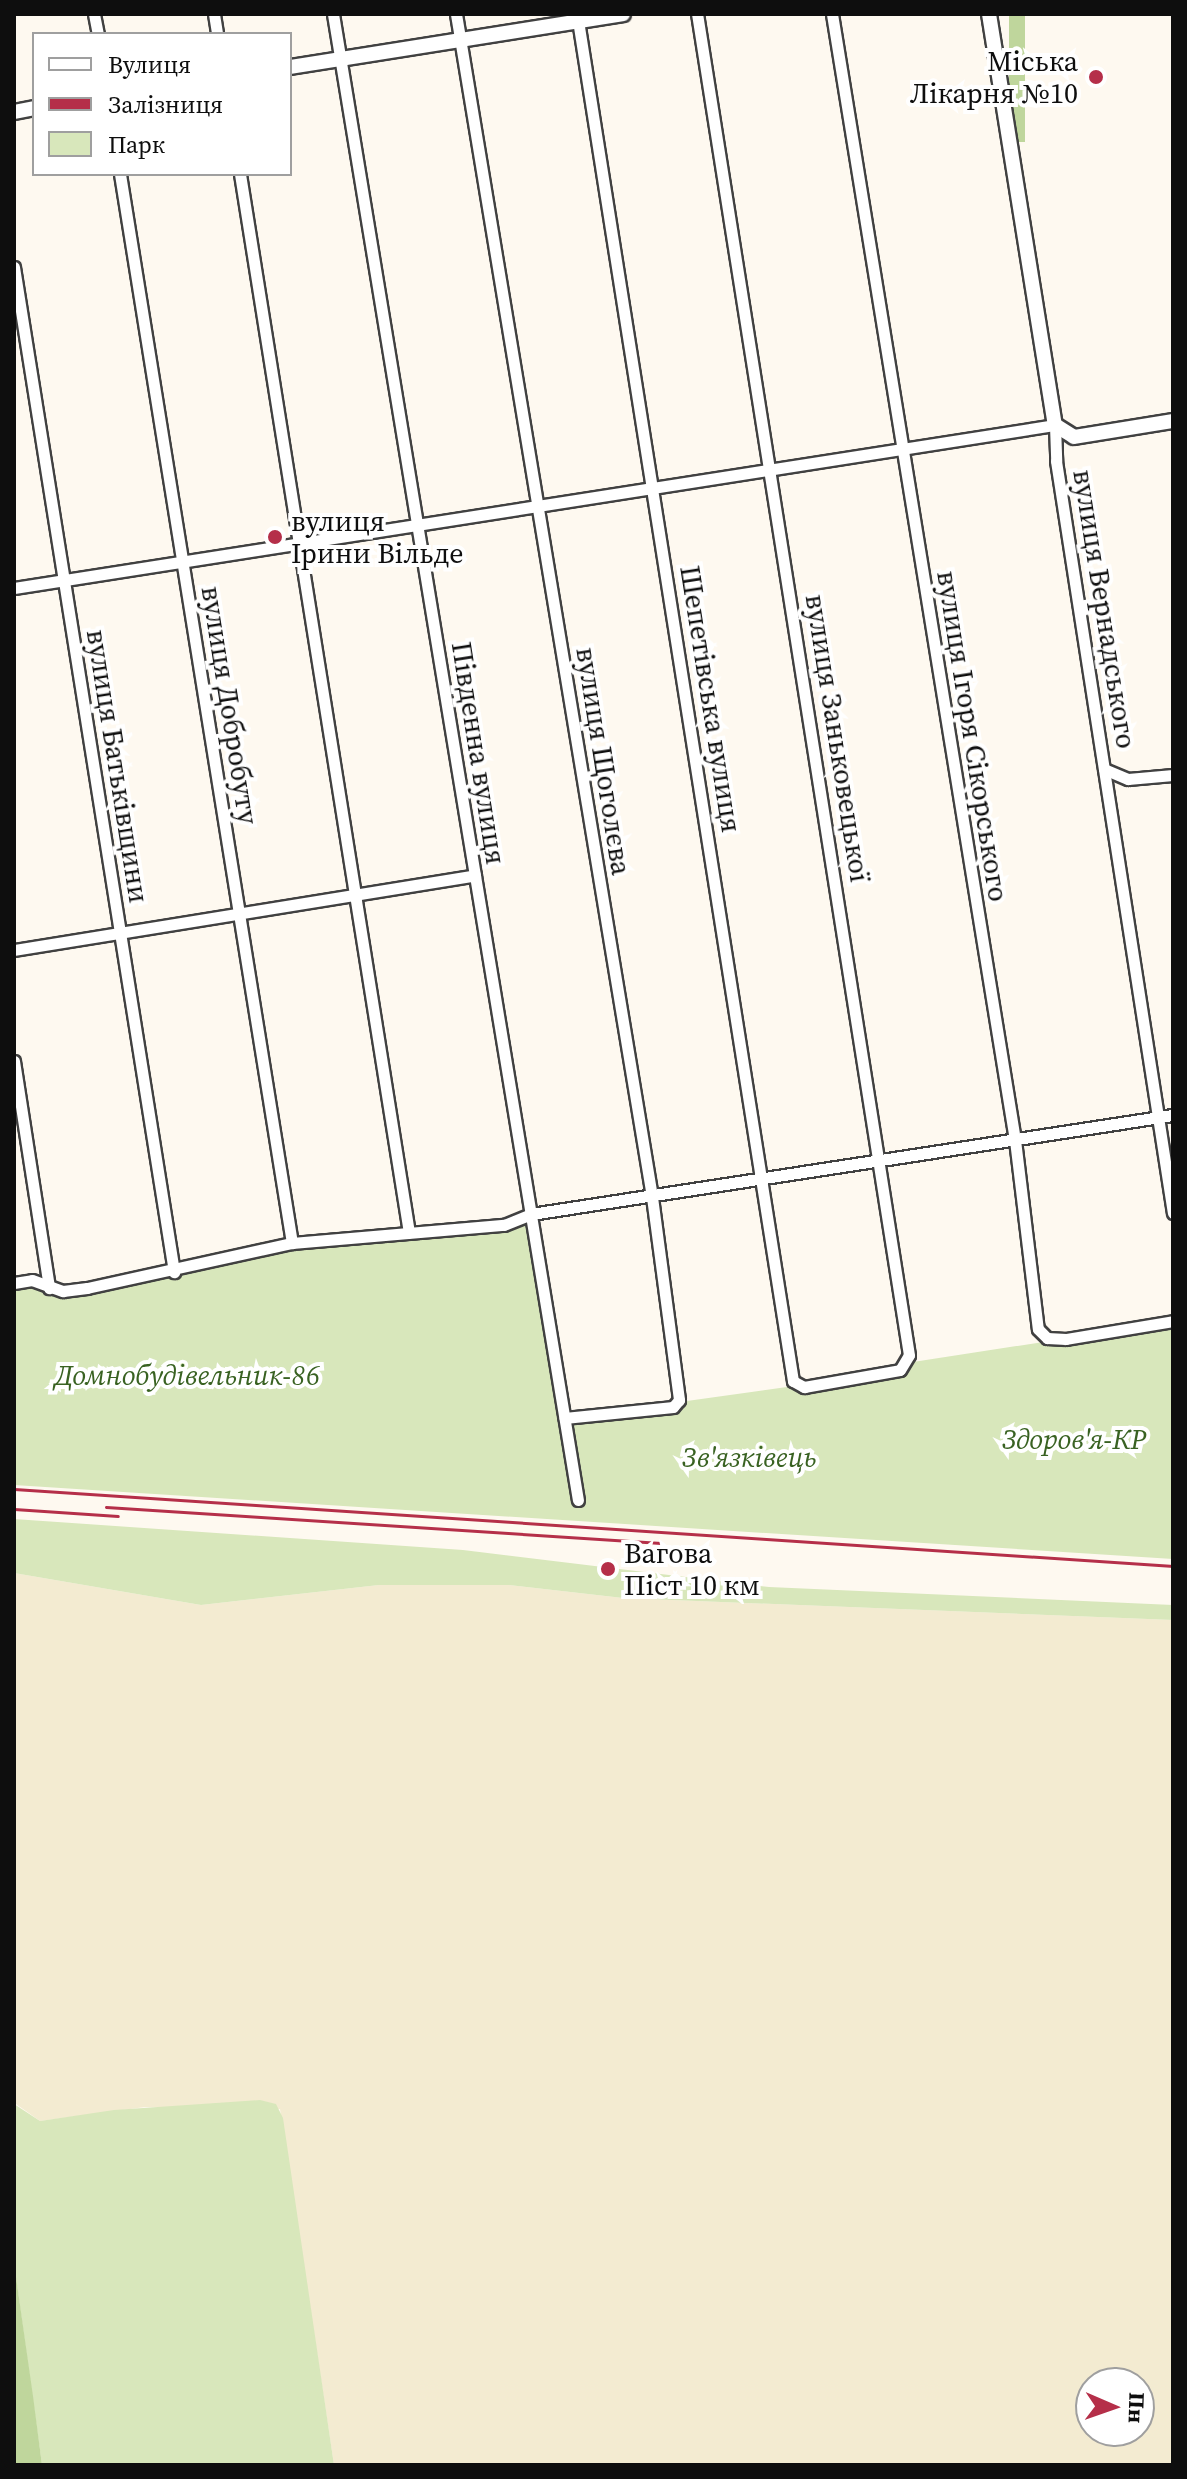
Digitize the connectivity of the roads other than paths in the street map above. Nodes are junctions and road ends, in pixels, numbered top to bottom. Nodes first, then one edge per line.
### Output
1 (333, 14) edge
2 (456, 14) edge
3 (623, 14) edge
4 (697, 14) edge
5 (832, 14) edge
6 (989, 14) edge
7 (577, 18) edge
8 (460, 40) junction
9 (341, 59) junction
10 (292, 67) edge
11 (120, 176) edge
12 (240, 176) edge
13 (14, 267) edge
14 (1173, 421) edge
15 (1055, 425) junction
16 (904, 449) junction
17 (773, 470) junction
18 (653, 489) junction
19 (537, 505) junction
20 (418, 526) junction
21 (299, 547) junction
22 (183, 565) junction
23 (64, 582) junction
24 (14, 588) edge
25 (1104, 769) junction
26 (1173, 775) edge
27 (475, 875) junction
28 (355, 896) junction
29 (239, 915) junction
30 (120, 935) junction
31 (14, 950) edge
32 (14, 1061) edge
33 (1173, 1115) edge
34 (1159, 1117) junction
35 (1015, 1140) junction
36 (879, 1162) junction
37 (763, 1179) junction
38 (652, 1197) junction
39 (1173, 1213) edge
40 (531, 1214) junction
41 (409, 1233) junction
42 (292, 1243) junction
43 (174, 1272) junction
44 (14, 1283) edge
45 (49, 1288) junction
46 (1173, 1321) edge
47 (804, 1387) joint
48 (565, 1418) junction
49 (578, 1500) dead end

1 - 9 street, Південна вулиця
2 - 8 street, вулиця Щоголєва
3 - 7 street
4 - 17 street, вулиця Заньковецької
5 - 16 street, вулиця Ігоря Сікорського
6 - 15 street, вулиця Вернадського
7 - 8 street
7 - 18 street, Шепетівська вулиця
8 - 9 street
8 - 19 street, вулиця Щоголєва
9 - 10 street
9 - 20 street, Південна вулиця
11 - 22 street, вулиця Добробуту
12 - 21 street
13 - 23 street, вулиця Батьківщини
14 - 15 street
15 - 16 street
15 - 25 street, вулиця Вернадського
16 - 17 street
16 - 35 street, вулиця Ігоря Сікорського
17 - 18 street
17 - 36 street, вулиця Заньковецької
18 - 19 street
18 - 37 street, Шепетівська вулиця
19 - 20 street
19 - 38 street, вулиця Щоголєва
20 - 21 street
20 - 27 street, Південна вулиця
21 - 22 street
21 - 28 street
22 - 23 street
22 - 29 street, вулиця Добробуту
23 - 24 street
23 - 30 street, вулиця Батьківщини
25 - 26 street
25 - 34 street, вулиця Вернадського
27 - 28 street
27 - 40 street, Південна вулиця
28 - 29 street
28 - 41 street
29 - 30 street
29 - 42 street, вулиця Добробуту
30 - 31 street
30 - 43 street, вулиця Батьківщини
32 - 45 street
33 - 34 street
34 - 35 street
34 - 39 street, вулиця Вернадського
35 - 36 street
35 - 46 street, вулиця Ігоря Сікорського
36 - 37 street
36 - 47 street, вулиця Заньковецької
37 - 38 street
37 - 47 street, Шепетівська вулиця
38 - 40 street
38 - 48 street, вулиця Щоголєва
40 - 41 street
40 - 48 street, Південна вулиця
41 - 42 street
42 - 43 street
43 - 45 street
44 - 45 street
48 - 49 street, Південна вулиця

